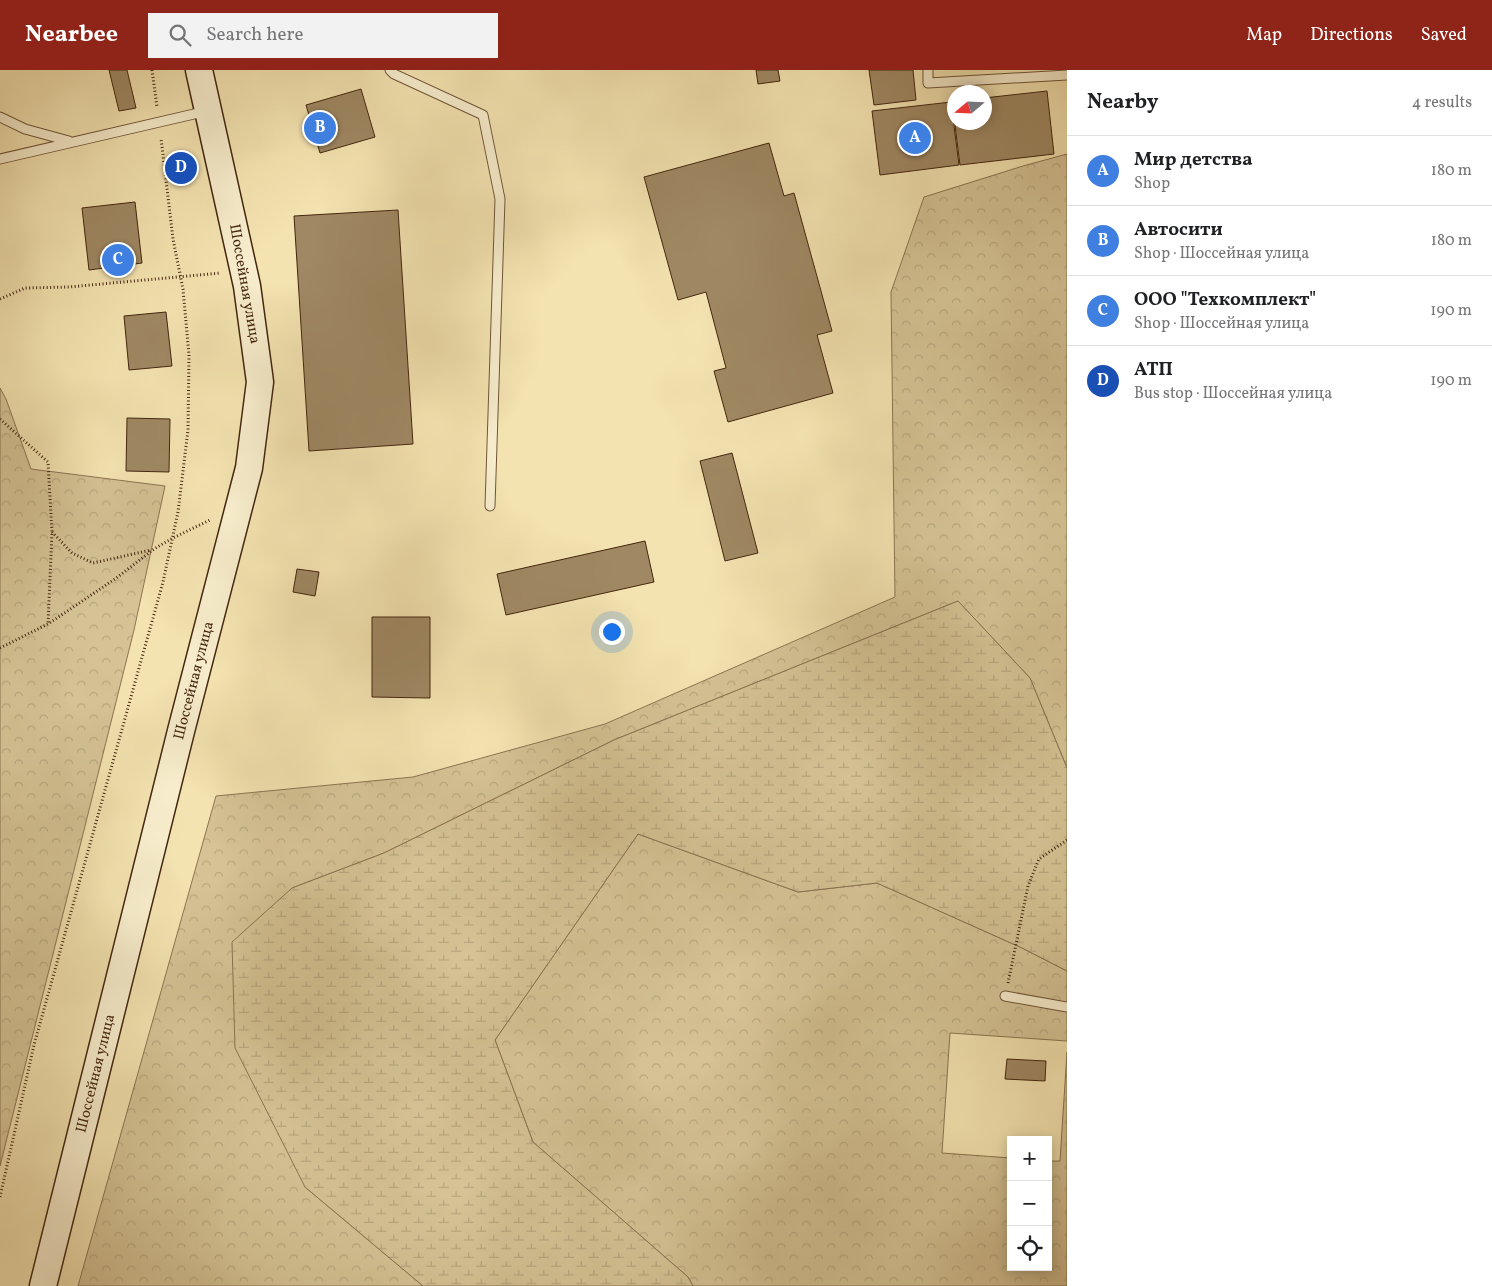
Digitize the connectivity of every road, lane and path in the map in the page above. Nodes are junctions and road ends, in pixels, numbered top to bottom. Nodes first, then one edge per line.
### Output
1 (152, 70) edge
2 (199, 70) edge
3 (404, 70) edge
4 (928, 70) edge
5 (392, 72) edge
6 (1067, 75) edge
7 (209, 110) junction
8 (0, 117) edge
9 (159, 122) junction
10 (72, 142) junction
11 (0, 159) edge
12 (244, 271) junction
13 (181, 277) junction
14 (0, 298) edge
15 (0, 419) edge
16 (490, 506) dead end
17 (238, 508) junction
18 (52, 532) junction
19 (173, 538) junction
20 (154, 549) junction
21 (48, 624) junction
22 (0, 648) edge
23 (1067, 840) edge
24 (1005, 996) joint
25 (1067, 1007) edge
26 (0, 1197) edge
27 (42, 1286) edge

1 - 9 path
2 - 7 main road, Шоссейная улица
3 - 5 lane
4 - 6 lane
5 - 16 lane
7 - 9 lane
7 - 12 main road, Шоссейная улица
8 - 10 lane
9 - 10 lane
9 - 13 path
10 - 11 lane
12 - 13 path
12 - 17 main road, Шоссейная улица
13 - 14 path
13 - 19 path
15 - 18 path
17 - 19 path
17 - 27 main road, Шоссейная улица
18 - 20 path
18 - 21 path
19 - 20 path
19 - 26 path
20 - 21 path
21 - 22 path
23 - 24 path
24 - 25 lane

